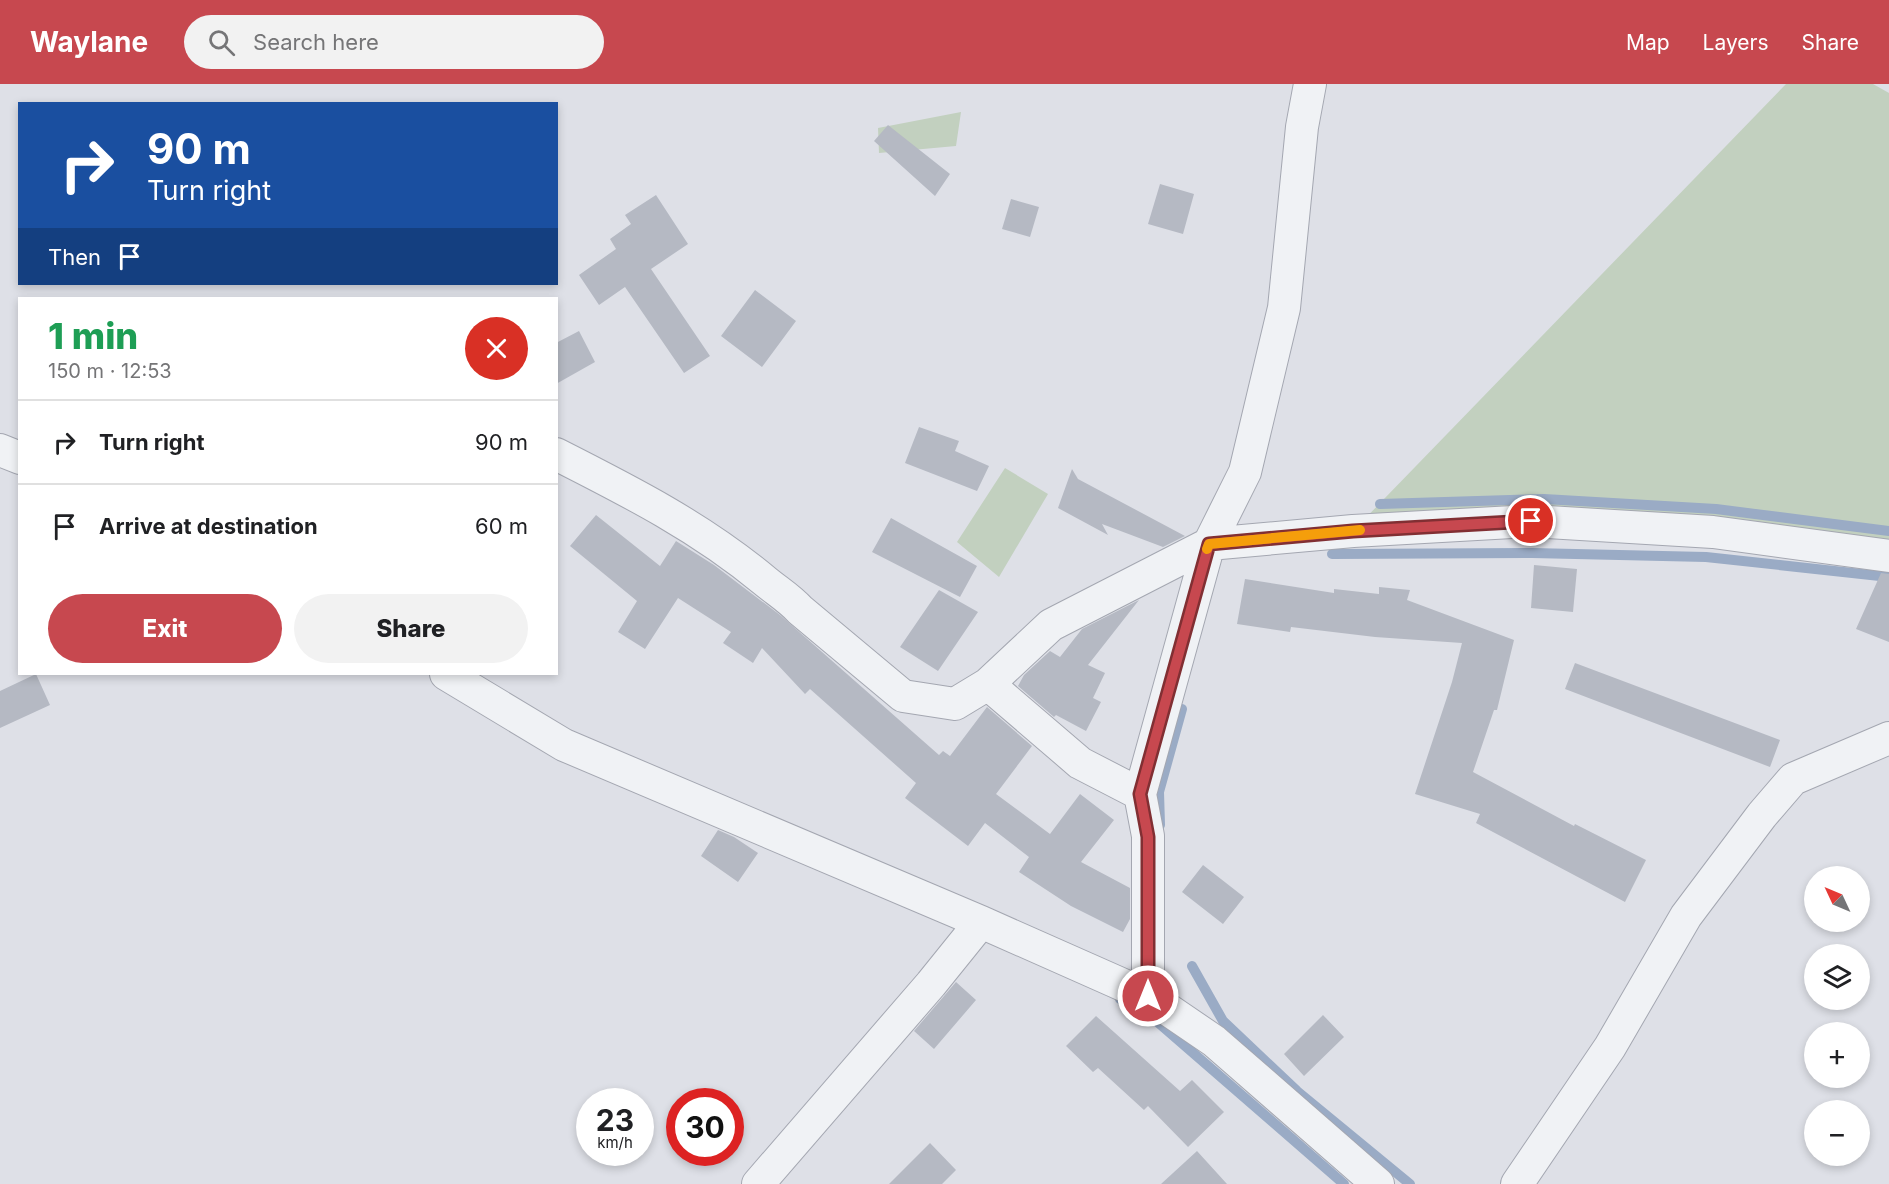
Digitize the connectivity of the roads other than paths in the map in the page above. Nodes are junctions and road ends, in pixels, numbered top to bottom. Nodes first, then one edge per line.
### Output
1 (1310, 84) edge
2 (0, 450) edge
3 (558, 455) edge
4 (18, 457) edge
5 (1209, 544) junction
6 (1889, 556) edge
7 (448, 675) edge
8 (988, 684) junction
9 (1889, 738) edge
10 (1140, 794) junction
11 (981, 921) junction
12 (1148, 996) junction
13 (758, 1184) edge
14 (1378, 1184) edge
15 (1517, 1184) edge

1 - 5 street
2 - 4 street
3 - 8 street
5 - 6 street
5 - 8 street
5 - 10 street
7 - 11 street
8 - 10 street
9 - 15 street
10 - 12 street
11 - 12 street
11 - 13 street
12 - 14 street

